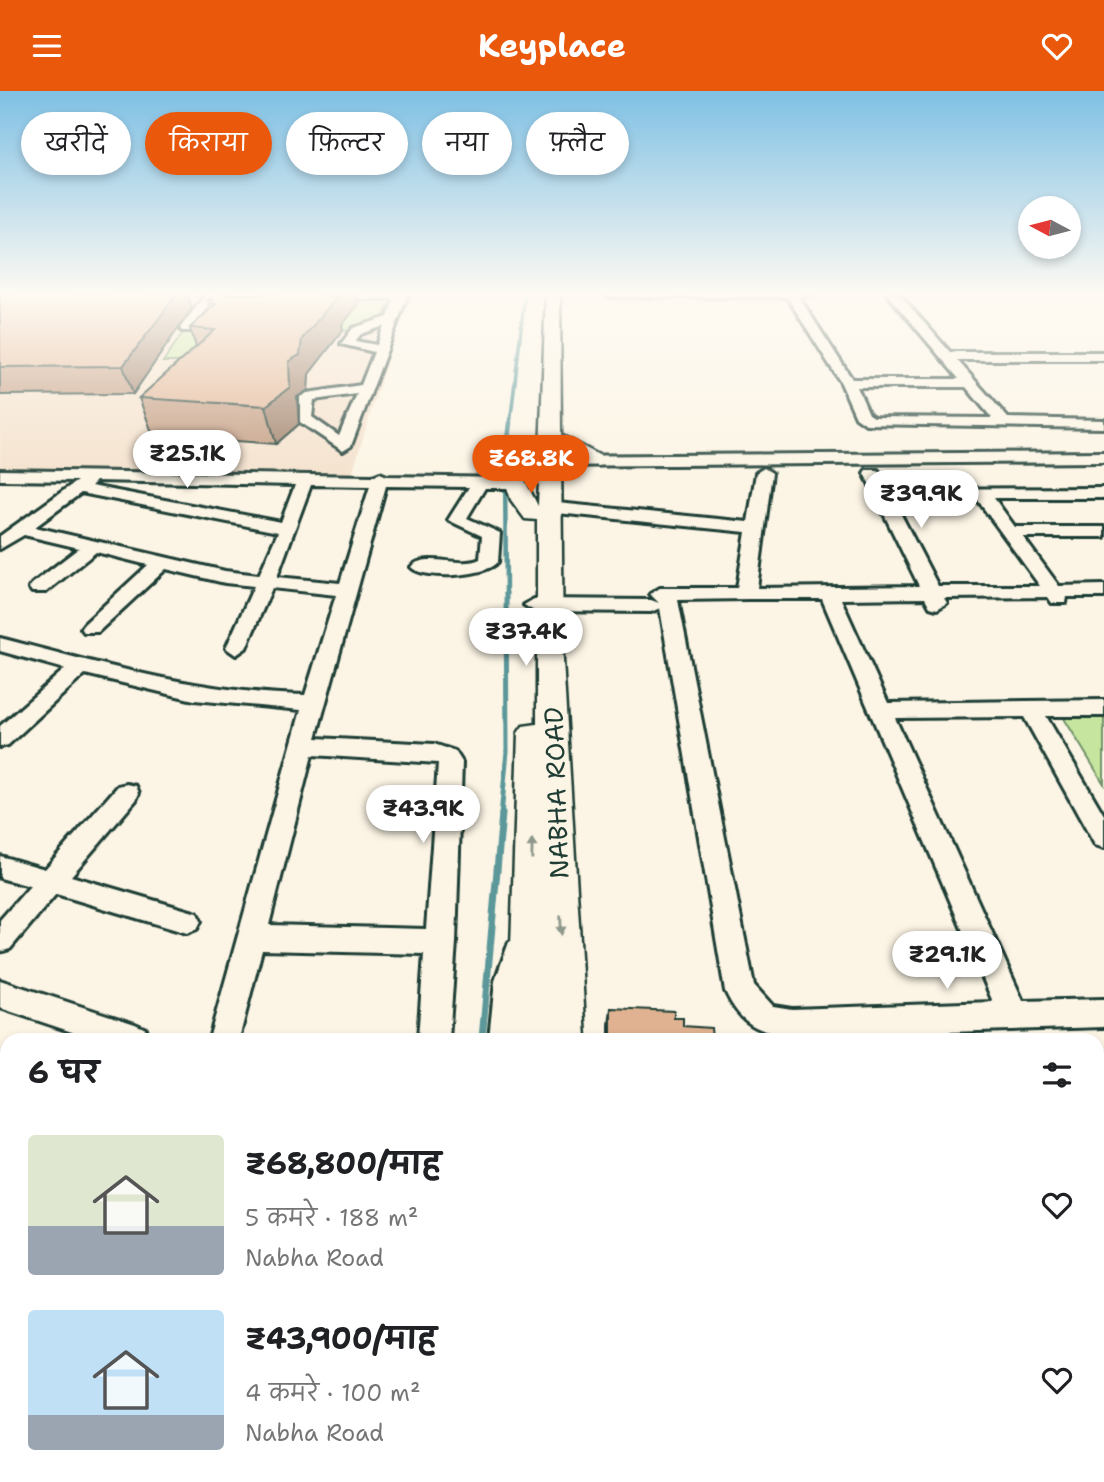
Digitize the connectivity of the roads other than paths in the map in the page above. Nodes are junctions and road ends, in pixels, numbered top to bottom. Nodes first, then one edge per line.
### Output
1 (377, 359) edge
2 (548, 359) edge
3 (833, 359) edge
4 (949, 359) edge
5 (848, 383) junction
6 (969, 383) junction
7 (366, 388) junction
8 (1003, 422) junction
9 (1104, 424) edge
10 (1104, 457) edge
11 (598, 460) joint
12 (531, 469) junction
13 (764, 473) dead end
14 (872, 473) dead end
15 (0, 475) edge
16 (96, 475) junction
17 (305, 478) junction
18 (380, 478) junction
19 (480, 482) junction
20 (78, 488) junction
21 (1104, 493) edge
22 (883, 494) junction
23 (982, 494) junction
24 (540, 511) junction
25 (757, 528) junction
26 (20, 529) junction
27 (288, 529) junction
28 (1009, 532) junction
29 (1104, 532) edge
30 (0, 544) edge
31 (94, 545) junction
32 (160, 564) junction
33 (419, 567) dead end
34 (265, 582) junction
35 (38, 588) dead end
36 (348, 590) junction
37 (1104, 591) edge
38 (746, 594) junction
39 (1057, 597) junction
40 (934, 598) junction
41 (833, 599) junction
42 (541, 600) junction
43 (660, 600) junction
44 (1104, 602) edge
45 (91, 628) dead end
46 (0, 644) edge
47 (236, 648) dead end
48 (80, 667) junction
49 (314, 703) junction
50 (1104, 708) edge
51 (1031, 710) junction
52 (882, 711) junction
53 (0, 739) edge
54 (304, 746) junction
55 (127, 793) dead end
56 (1104, 838) edge
57 (0, 867) edge
58 (50, 882) junction
59 (187, 921) dead end
60 (530, 929) junction
61 (251, 937) junction
62 (0, 940) edge
63 (442, 942) junction
64 (0, 995) edge
65 (1104, 1013) edge
66 (1013, 1014) junction
67 (106, 1033) edge
68 (226, 1033) edge
69 (434, 1033) edge
70 (505, 1033) edge
71 (528, 1033) edge
72 (566, 1033) edge

1 - 7 street
2 - 12 main road, NABHA ROAD
3 - 5 street
4 - 6 street
5 - 6 street
5 - 8 street
6 - 8 street
7 - 7 street
8 - 9 street
10 - 11 street
11 - 12 main road
12 - 19 street
12 - 24 main road, NABHA ROAD
13 - 25 street
14 - 22 street
15 - 16 street
16 - 17 street
16 - 20 street
17 - 18 street
17 - 27 street
18 - 19 street
18 - 36 street
19 - 33 street
20 - 26 street
20 - 27 street
21 - 23 street
22 - 23 street
22 - 40 street
23 - 28 street
24 - 25 street
24 - 42 main road, NABHA ROAD
25 - 38 street
26 - 30 street
26 - 31 street
27 - 34 street
28 - 29 street
28 - 39 street
31 - 32 street
31 - 35 street
32 - 34 street
32 - 45 street
34 - 36 street
34 - 47 street
36 - 49 street
37 - 39 street
38 - 41 street
38 - 43 street
39 - 40 street
39 - 44 street
40 - 41 street
41 - 43 street
41 - 52 street
42 - 43 street
60 -> 42 main road, NABHA ROAD
42 -> 72 main road, NABHA ROAD
43 - 66 street
46 - 48 street
48 - 49 street
48 - 53 street
49 - 54 street
50 - 51 street
51 - 52 street
51 - 56 street
52 - 66 street
54 - 61 street
54 - 63 street
55 - 58 street
57 - 58 street
58 - 59 street
58 - 62 street
60 - 70 street
60 - 71 main road, NABHA ROAD
61 - 63 street
61 - 68 street
63 - 69 street
64 - 67 street
65 - 66 street

